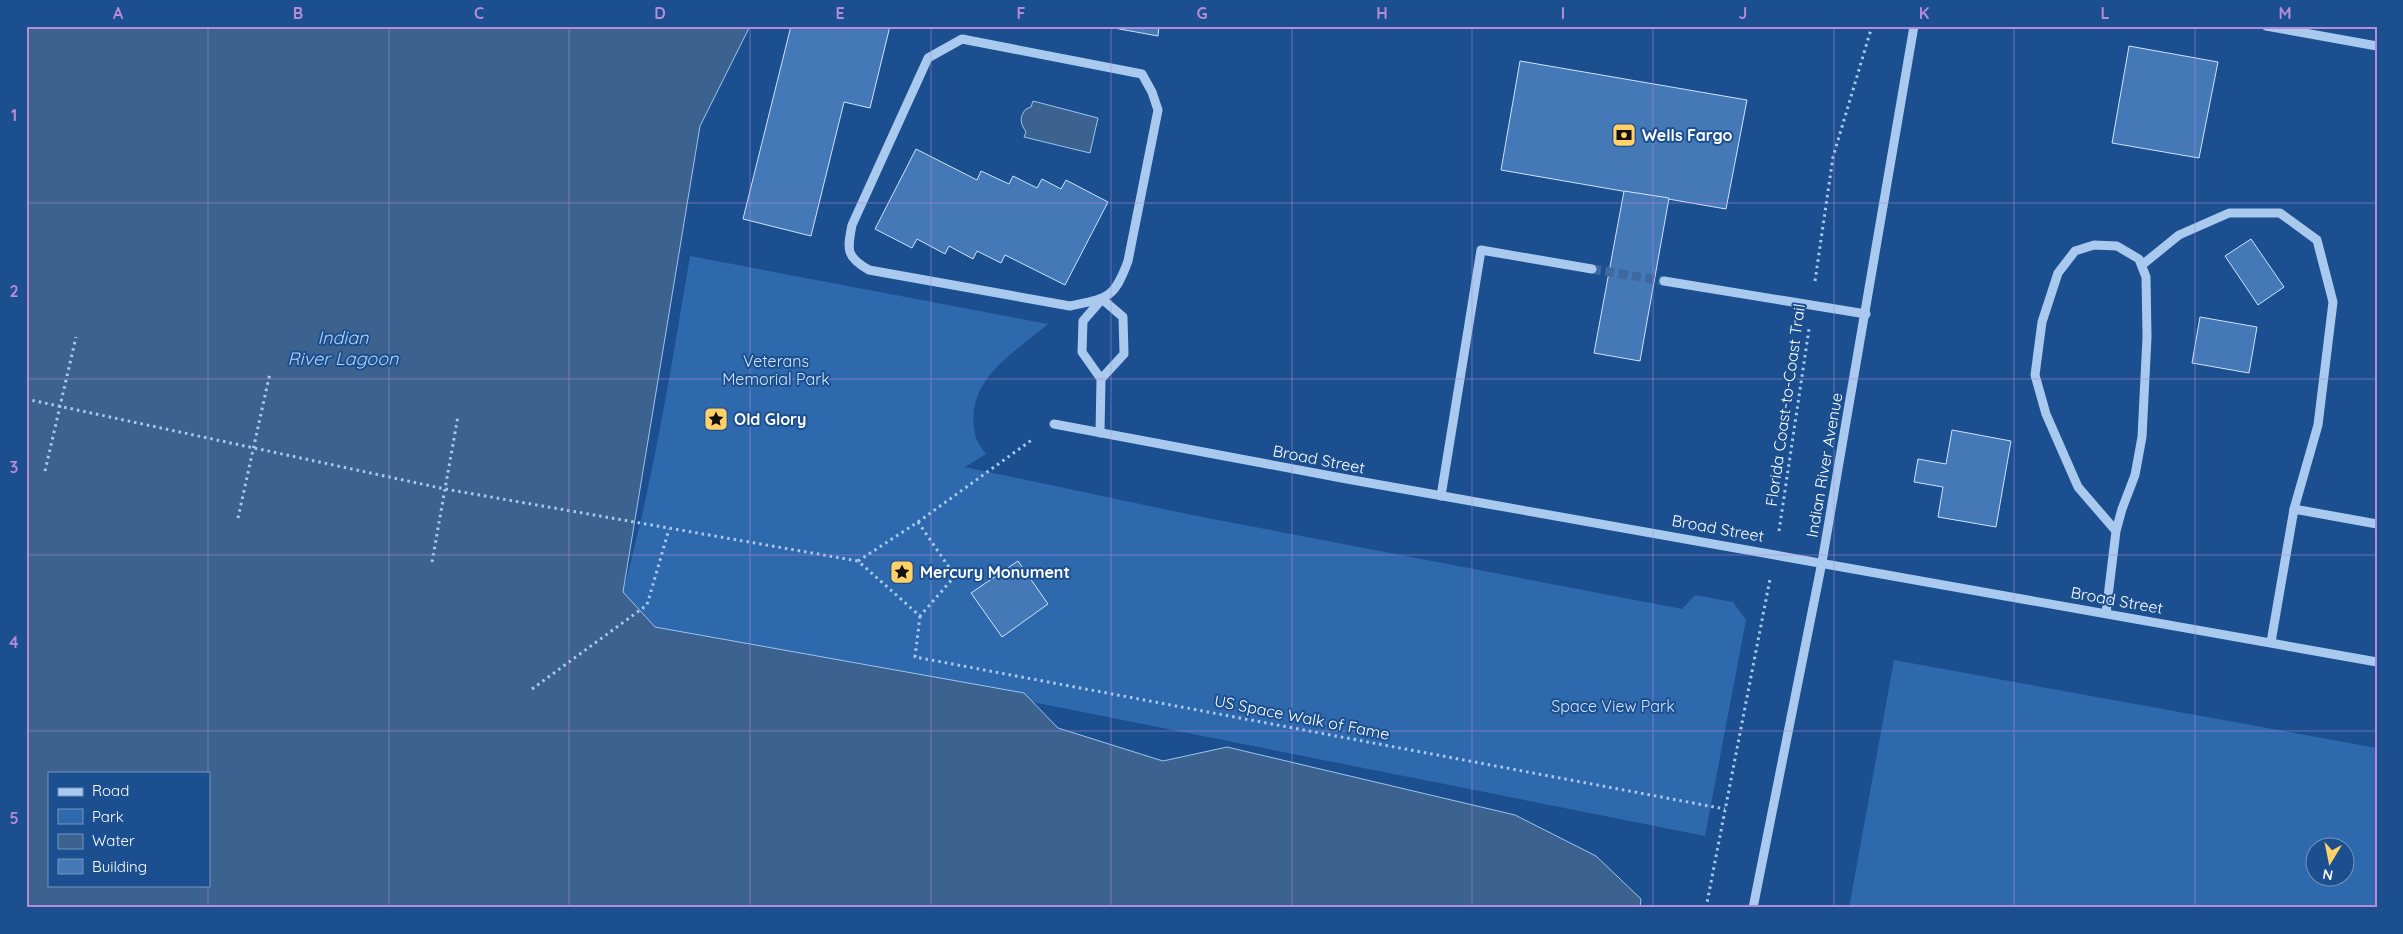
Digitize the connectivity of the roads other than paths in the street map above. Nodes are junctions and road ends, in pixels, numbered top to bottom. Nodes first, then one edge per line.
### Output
1 (1914, 26) edge
2 (2266, 26) edge
3 (2377, 46) edge
4 (2142, 265) junction
5 (1592, 269) tunnel mouth
6 (1664, 281) tunnel mouth
7 (1102, 299) junction
8 (1866, 314) junction
9 (1101, 379) junction
10 (1054, 424) road end
11 (1100, 432) junction
12 (1441, 496) junction
13 (2294, 510) junction
14 (2377, 524) edge
15 (2116, 531) junction
16 (1822, 562) junction
17 (2106, 613) junction
18 (2270, 642) junction
19 (2377, 662) edge
20 (1753, 908) edge

1 - 8 street, Indian River Avenue
2 - 3 street
4 - 13 street
4 - 15 street
4 - 15 street
5 - 12 street
6 - 8 street
7 - 7 street
7 - 9 street
7 - 9 street
8 - 16 street, Indian River Avenue
9 - 11 street
10 - 11 street, Broad Street
11 - 12 street, Broad Street
12 - 16 street, Broad Street
13 - 14 street
13 - 18 street
15 - 17 street
16 - 17 street, Broad Street
16 - 20 street, Indian River Avenue
17 - 18 street, Broad Street
18 - 19 street, Broad Street

